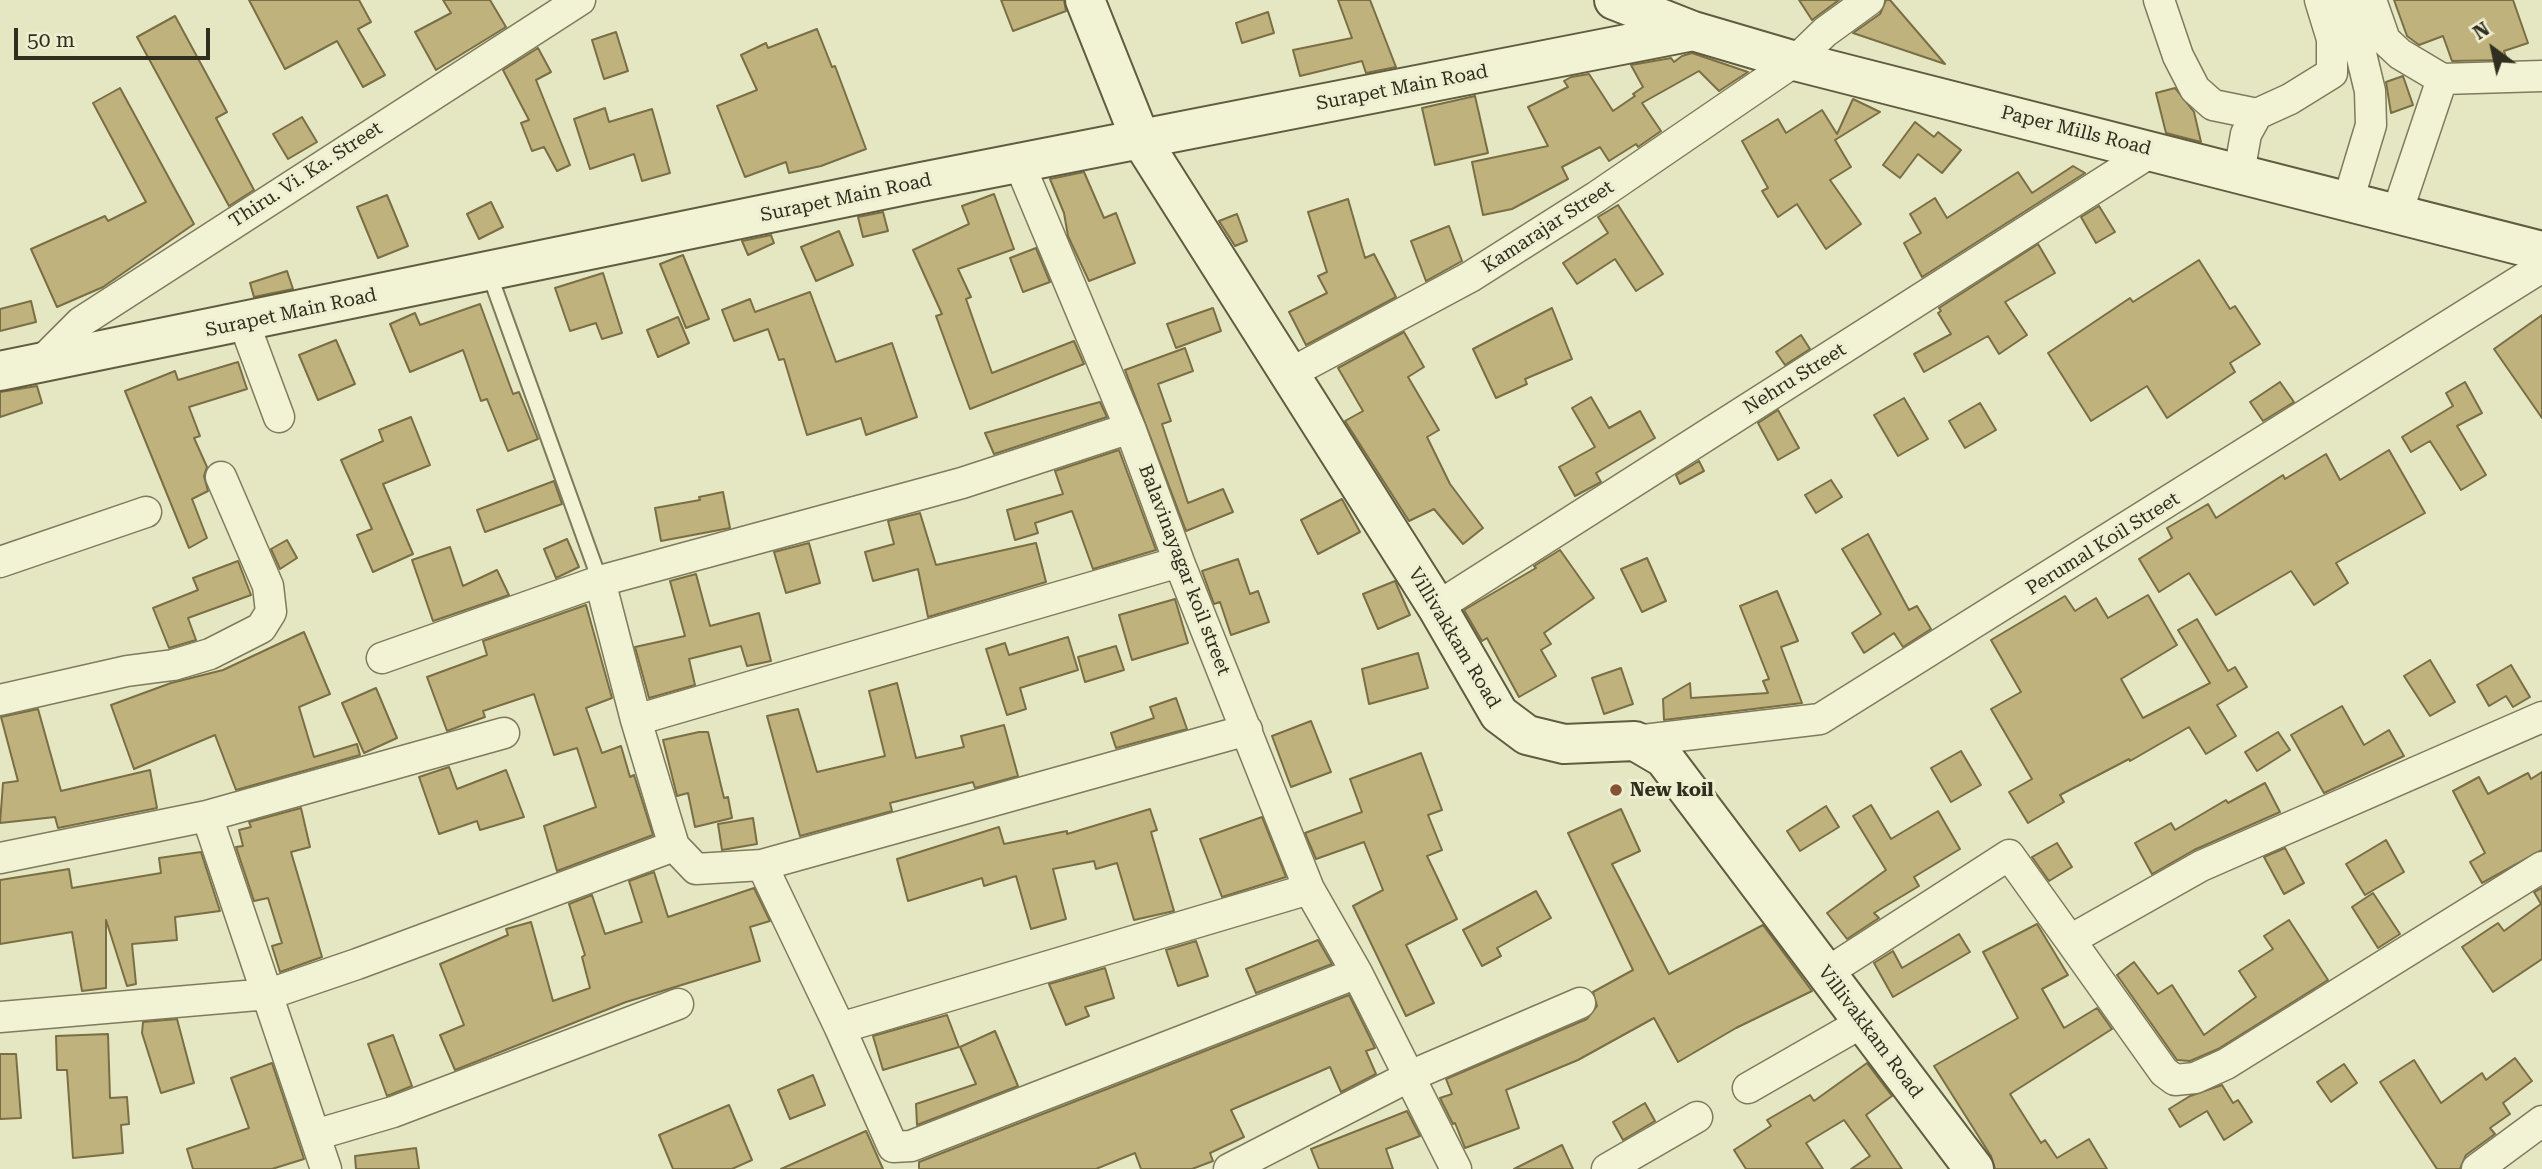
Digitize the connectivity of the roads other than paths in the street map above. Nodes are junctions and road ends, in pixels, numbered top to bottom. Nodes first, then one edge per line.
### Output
1 (580, 0) edge
2 (1085, 0) edge
3 (1614, 0) edge
4 (1869, 0) edge
5 (2160, 0) edge
6 (2320, 0) edge
7 (2343, 0) edge
8 (2371, 0) edge
9 (1693, 31) junction
10 (1795, 61) junction
11 (2542, 76) edge
12 (2442, 79) junction
13 (2257, 114) junction
14 (1140, 138) junction
15 (2154, 150) junction
16 (1019, 163) junction
17 (2239, 173) junction
18 (2348, 201) junction
19 (2397, 213) junction
20 (2542, 251) edge
21 (2542, 267) edge
22 (489, 272) junction
23 (244, 323) junction
24 (41, 362) junction
25 (0, 371) edge
26 (1289, 374) junction
27 (279, 417) dead end
28 (1130, 428) junction
29 (221, 477) dead end
30 (145, 512) dead end
31 (0, 562) edge
32 (1179, 562) junction
33 (600, 581) junction
34 (1437, 607) junction
35 (382, 658) dead end
36 (0, 700) edge
37 (2542, 717) edge
38 (636, 720) junction
39 (1247, 730) junction
40 (504, 733) dead end
41 (1635, 741) junction
42 (207, 816) junction
43 (674, 846) junction
44 (0, 859) edge
45 (762, 866) junction
46 (2542, 867) edge
47 (1309, 889) junction
48 (2070, 940) junction
49 (1357, 973) junction
50 (1826, 973) junction
51 (269, 993) junction
52 (1580, 1003) dead end
53 (678, 1004) dead end
54 (0, 1017) edge
55 (1863, 1022) junction
56 (841, 1028) junction
57 (1410, 1076) junction
58 (1748, 1088) dead end
59 (1697, 1118) dead end
60 (2542, 1121) edge
61 (316, 1159) edge
62 (1229, 1169) edge
63 (1456, 1169) edge
64 (1606, 1169) edge
65 (1974, 1169) edge
66 (2477, 1169) edge

1 - 24 street, Thiru. Vi. Ka. Street
2 - 14 main road, Villivakkam Road
3 - 9 main road, Paper Mills Road
4 - 10 street, Kamarajar Street
5 - 13 street
6 - 13 street
7 - 18 street
8 - 12 street
9 - 10 main road, Paper Mills Road
9 - 14 main road, Surapet Main Road
10 - 15 main road, Paper Mills Road
10 - 26 street, Kamarajar Street
11 - 12 street
12 - 19 street
13 - 17 street
14 - 16 main road, Surapet Main Road
14 - 26 main road, Villivakkam Road
15 - 17 main road, Paper Mills Road
15 - 34 street, Nehru Street
16 - 22 main road, Surapet Main Road
16 - 28 street, Balavinayagar koil street
17 - 18 main road, Paper Mills Road
18 - 19 main road, Paper Mills Road
19 - 20 main road, Paper Mills Road
21 - 41 street, Perumal Koil Street
22 - 23 main road, Surapet Main Road
22 - 33 lane
23 - 24 main road, Surapet Main Road
23 - 27 street
24 - 25 main road, Surapet Main Road
26 - 34 main road, Villivakkam Road
28 - 32 street, Balavinayagar koil street
28 - 33 street
29 - 36 street
30 - 31 street
32 - 38 street
32 - 39 street, Balavinayagar koil street
33 - 35 street
33 - 38 street
34 - 41 main road, Villivakkam Road
37 - 48 street
38 - 43 street
39 - 45 street
39 - 47 street, Balavinayagar koil street
40 - 42 street
41 - 50 main road, Villivakkam Road
42 - 44 street
42 - 51 street
43 - 45 street
43 - 51 street
45 - 56 street
46 - 48 street
47 - 49 street, Balavinayagar koil street
47 - 56 street
48 - 50 street
49 - 56 street
49 - 57 street, Balavinayagar koil street
50 - 55 main road, Villivakkam Road
51 - 54 street
51 - 61 street
52 - 57 street
53 - 61 street
55 - 58 street
55 - 65 main road, Villivakkam Road
57 - 62 street
57 - 63 street, Balavinayagar koil street
59 - 64 street
60 - 66 street

